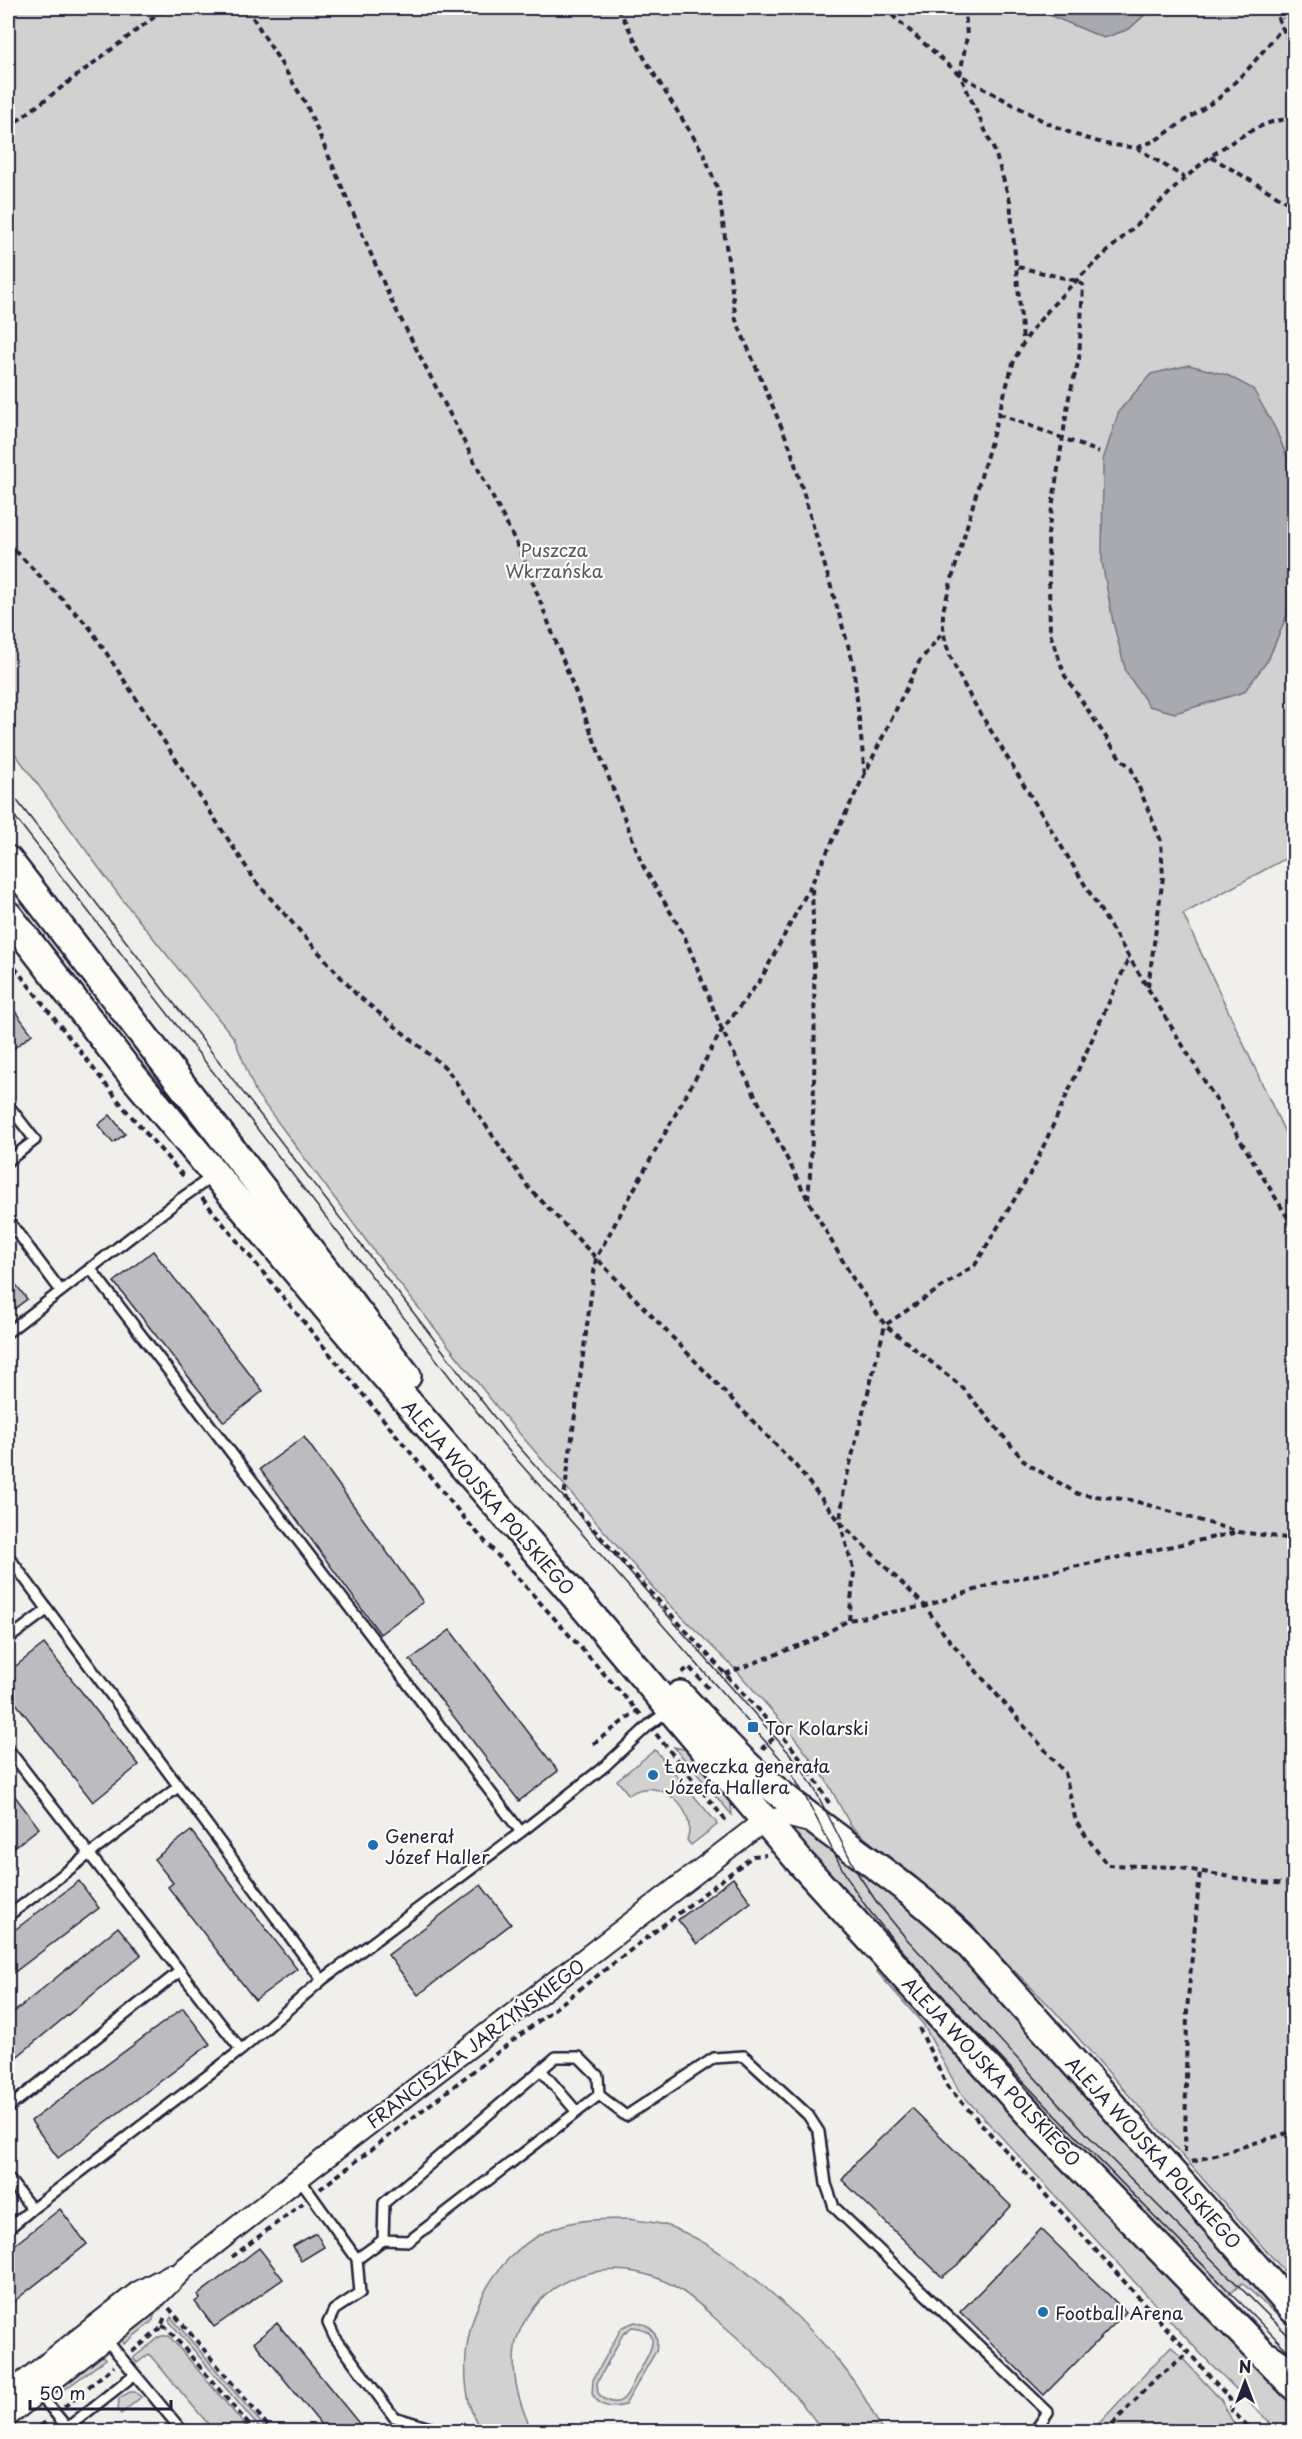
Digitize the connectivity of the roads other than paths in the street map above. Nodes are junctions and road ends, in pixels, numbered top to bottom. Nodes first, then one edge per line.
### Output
1 (8, 860) edge
2 (8, 915) edge
3 (155, 1049) junction
4 (128, 1070) junction
5 (8, 1105) edge
6 (238, 1158) junction
7 (8, 1161) edge
8 (205, 1182) junction
9 (8, 1220) edge
10 (90, 1268) junction
11 (61, 1291) junction
12 (8, 1332) edge
13 (8, 1557) edge
14 (47, 1610) junction
15 (8, 1640) edge
16 (677, 1704) junction
17 (8, 1749) edge
18 (753, 1771) junction
19 (178, 1787) junction
20 (765, 1820) junction
21 (826, 1829) junction
22 (521, 1832) junction
23 (90, 1855) junction
24 (8, 1916) edge
25 (180, 1971) junction
26 (322, 1980) junction
27 (241, 2050) junction
28 (541, 2070) junction
29 (599, 2095) junction
30 (8, 2108) edge
31 (577, 2112) junction
32 (8, 2178) edge
33 (299, 2178) junction
34 (32, 2209) junction
35 (8, 2229) edge
36 (383, 2240) junction
37 (357, 2259) junction
38 (1294, 2310) edge
39 (1226, 2317) junction
40 (100, 2332) junction
41 (1294, 2363) edge
42 (135, 2374) junction
43 (32, 2385) junction
44 (1294, 2386) edge
45 (8, 2394) edge
46 (8, 2416) edge
47 (67, 2430) edge
48 (183, 2432) edge
49 (443, 2432) edge
50 (1034, 2432) edge

1 - 3 main road, ALEJA WOJSKA POLSKIEGO
2 - 4 main road, ALEJA WOJSKA POLSKIEGO
3 - 4 street
3 - 6 main road, ALEJA WOJSKA POLSKIEGO
4 - 8 main road, ALEJA WOJSKA POLSKIEGO
5 - 7 lane
6 - 8 street
6 - 16 main road, ALEJA WOJSKA POLSKIEGO
8 - 10 lane
8 - 16 main road, ALEJA WOJSKA POLSKIEGO
9 - 11 lane
10 - 11 lane
10 - 22 lane
11 - 12 lane
13 - 14 lane
14 - 15 lane
14 - 19 lane
16 - 18 main road, ALEJA WOJSKA POLSKIEGO
16 - 20 main road, ALEJA WOJSKA POLSKIEGO
16 - 22 lane
17 - 23 lane
18 - 20 street, ALEJA WOJSKA POLSKIEGO
18 - 21 main road, ALEJA WOJSKA POLSKIEGO
19 - 23 lane
19 - 26 lane
20 - 21 street, ALEJA WOJSKA POLSKIEGO
20 - 33 street, FRANCISZKA JARZYŃSKIEGO
20 - 39 main road, ALEJA WOJSKA POLSKIEGO
21 - 38 main road, ALEJA WOJSKA POLSKIEGO
22 - 26 lane
23 - 24 lane
23 - 25 lane
25 - 27 lane
25 - 30 lane
26 - 27 lane
27 - 34 lane
28 - 29 lane
28 - 31 lane
28 - 36 lane
29 - 31 lane
29 - 50 lane
31 - 36 lane
32 - 34 lane
33 - 37 lane
33 - 40 street, FRANCISZKA JARZYŃSKIEGO
34 - 35 lane
36 - 37 lane
37 - 49 lane
39 - 41 lane
39 - 44 main road
40 - 42 lane
40 - 43 street, FRANCISZKA JARZYŃSKIEGO
42 - 47 lane
42 - 48 lane
43 - 45 street, FRANCISZKA JARZYŃSKIEGO
43 - 46 street, FRANCISZKA JARZYŃSKIEGO
43 - 47 lane

